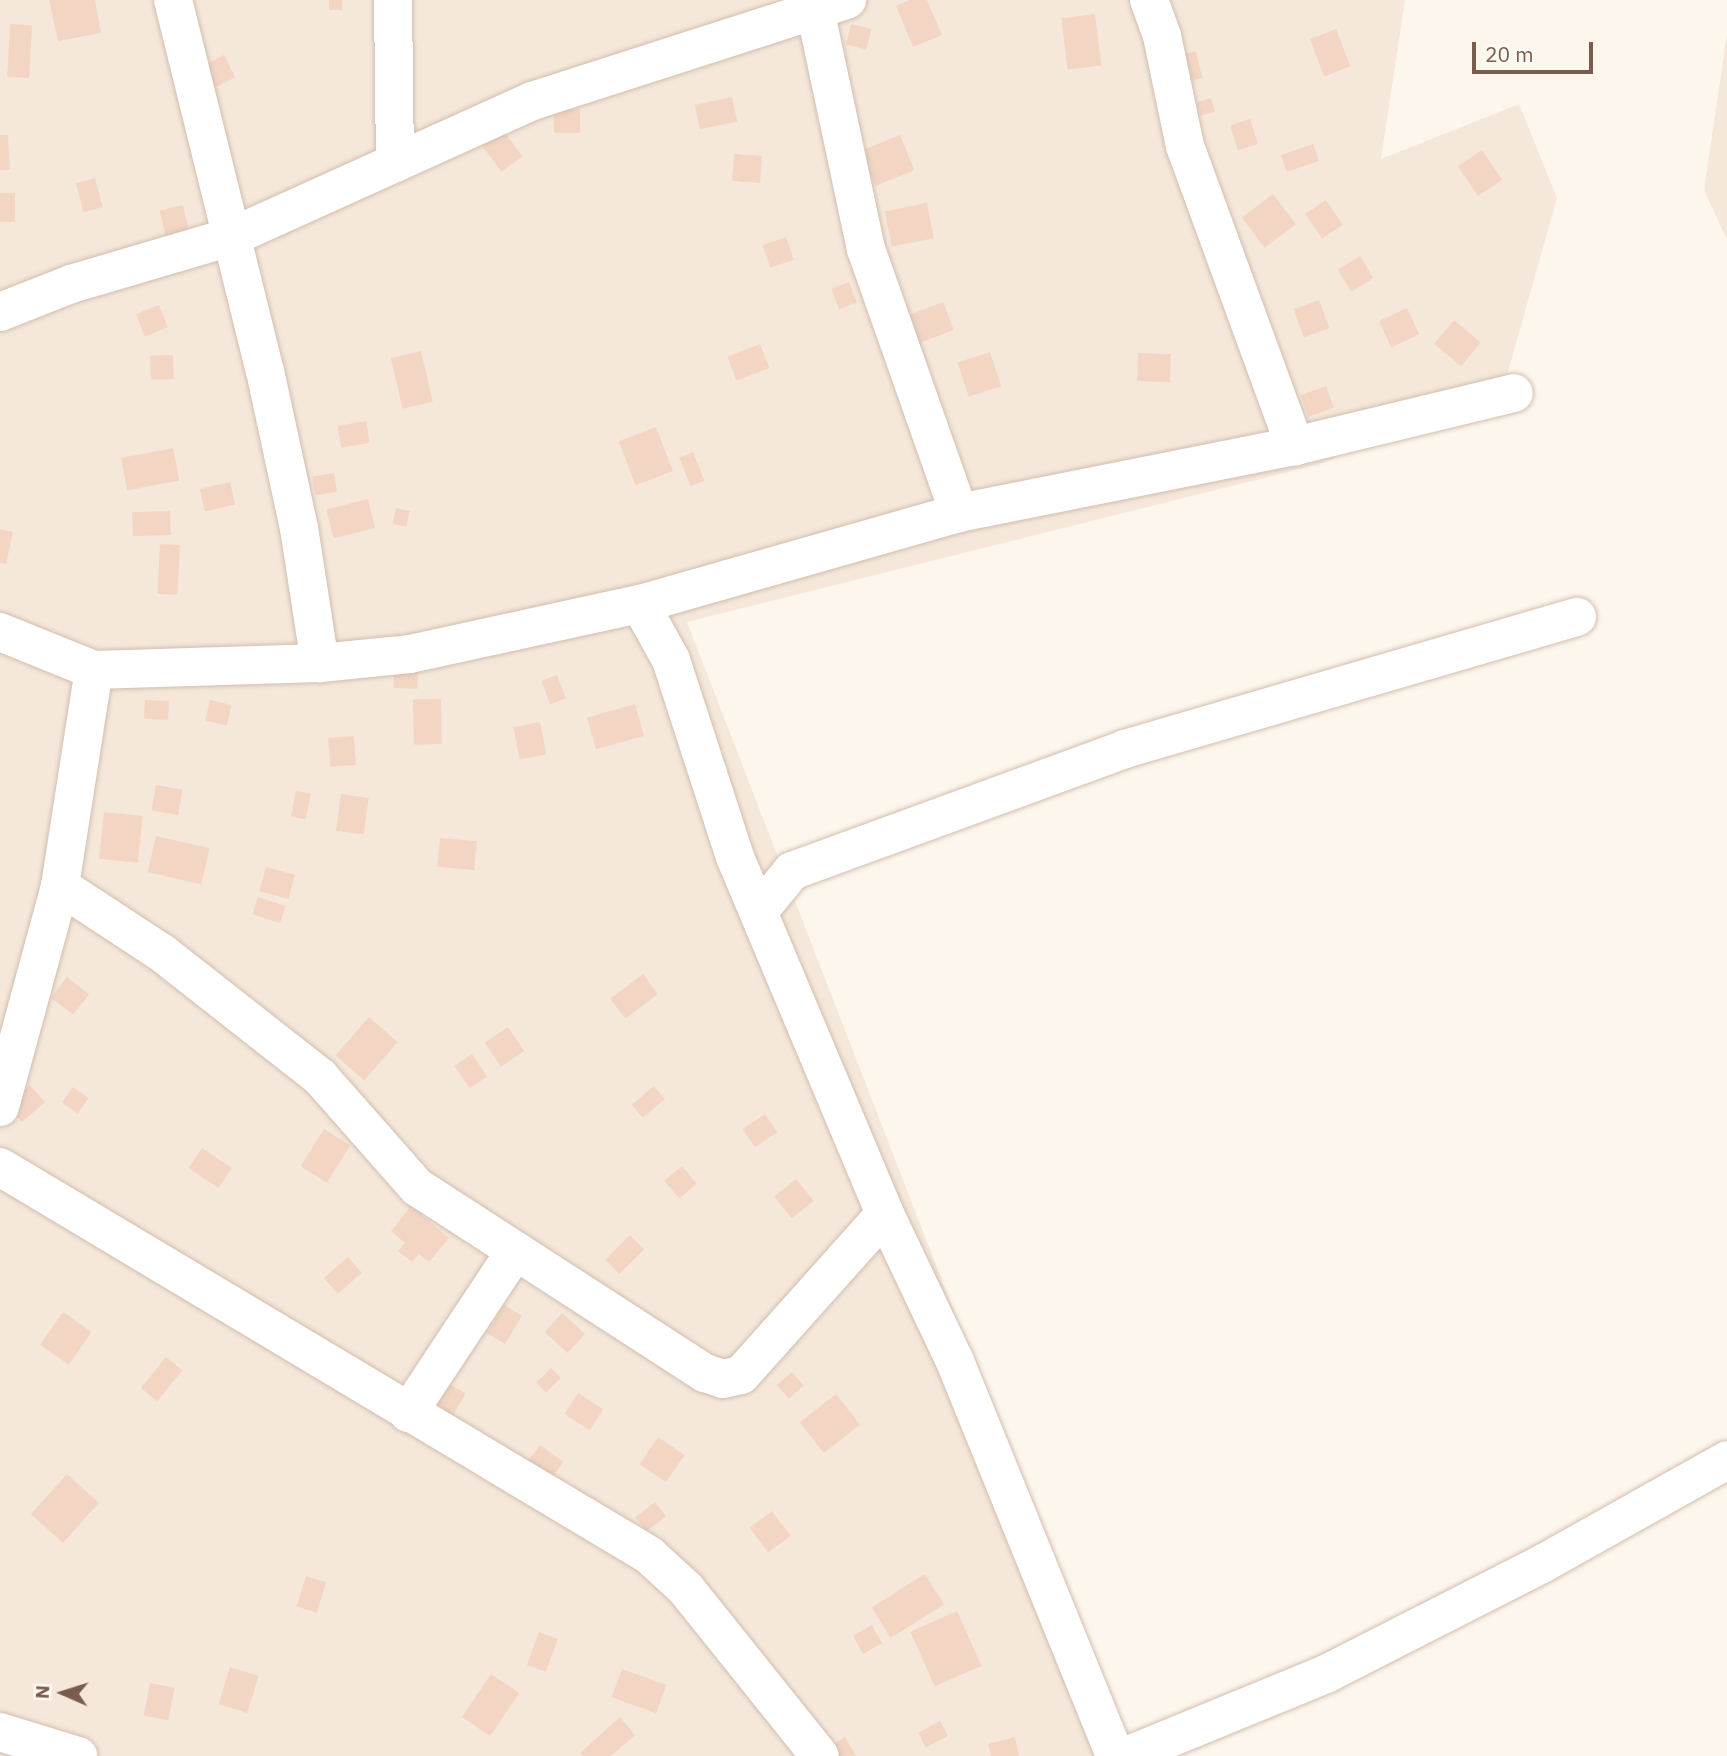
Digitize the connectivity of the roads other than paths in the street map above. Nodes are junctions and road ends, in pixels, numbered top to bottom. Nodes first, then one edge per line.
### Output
1 (173, 0) edge
2 (393, 0) edge
3 (1149, 0) edge
4 (825, 3) edge
5 (395, 163) junction
6 (231, 237) junction
7 (0, 312) edge
8 (1514, 393) dead end
9 (1295, 446) junction
10 (958, 513) junction
11 (640, 604) junction
12 (1577, 617) dead end
13 (0, 632) edge
14 (320, 663) junction
15 (94, 670) junction
16 (736, 858) junction
17 (792, 871) junction
18 (60, 886) junction
19 (759, 911) junction
20 (6, 1055) edge
21 (0, 1107) edge
22 (0, 1167) edge
23 (885, 1214) junction
24 (514, 1253) junction
25 (408, 1413) junction
26 (1727, 1460) edge
27 (0, 1732) edge
28 (78, 1756) edge
29 (820, 1756) edge
30 (1115, 1756) edge
31 (1126, 1756) edge

1 - 6 street
2 - 5 street
3 - 9 street
4 - 5 street
4 - 10 street
5 - 6 street
6 - 7 street
6 - 14 street
8 - 9 street
9 - 10 street
10 - 11 street
11 - 14 street
11 - 16 street
12 - 17 street
13 - 15 street
14 - 15 street
15 - 18 street
16 - 17 street
16 - 19 street
17 - 19 street
18 - 20 street
18 - 24 street
19 - 23 street
20 - 21 street
22 - 25 street
23 - 24 street
23 - 30 street
24 - 25 street
25 - 29 street
26 - 31 street
27 - 28 street

